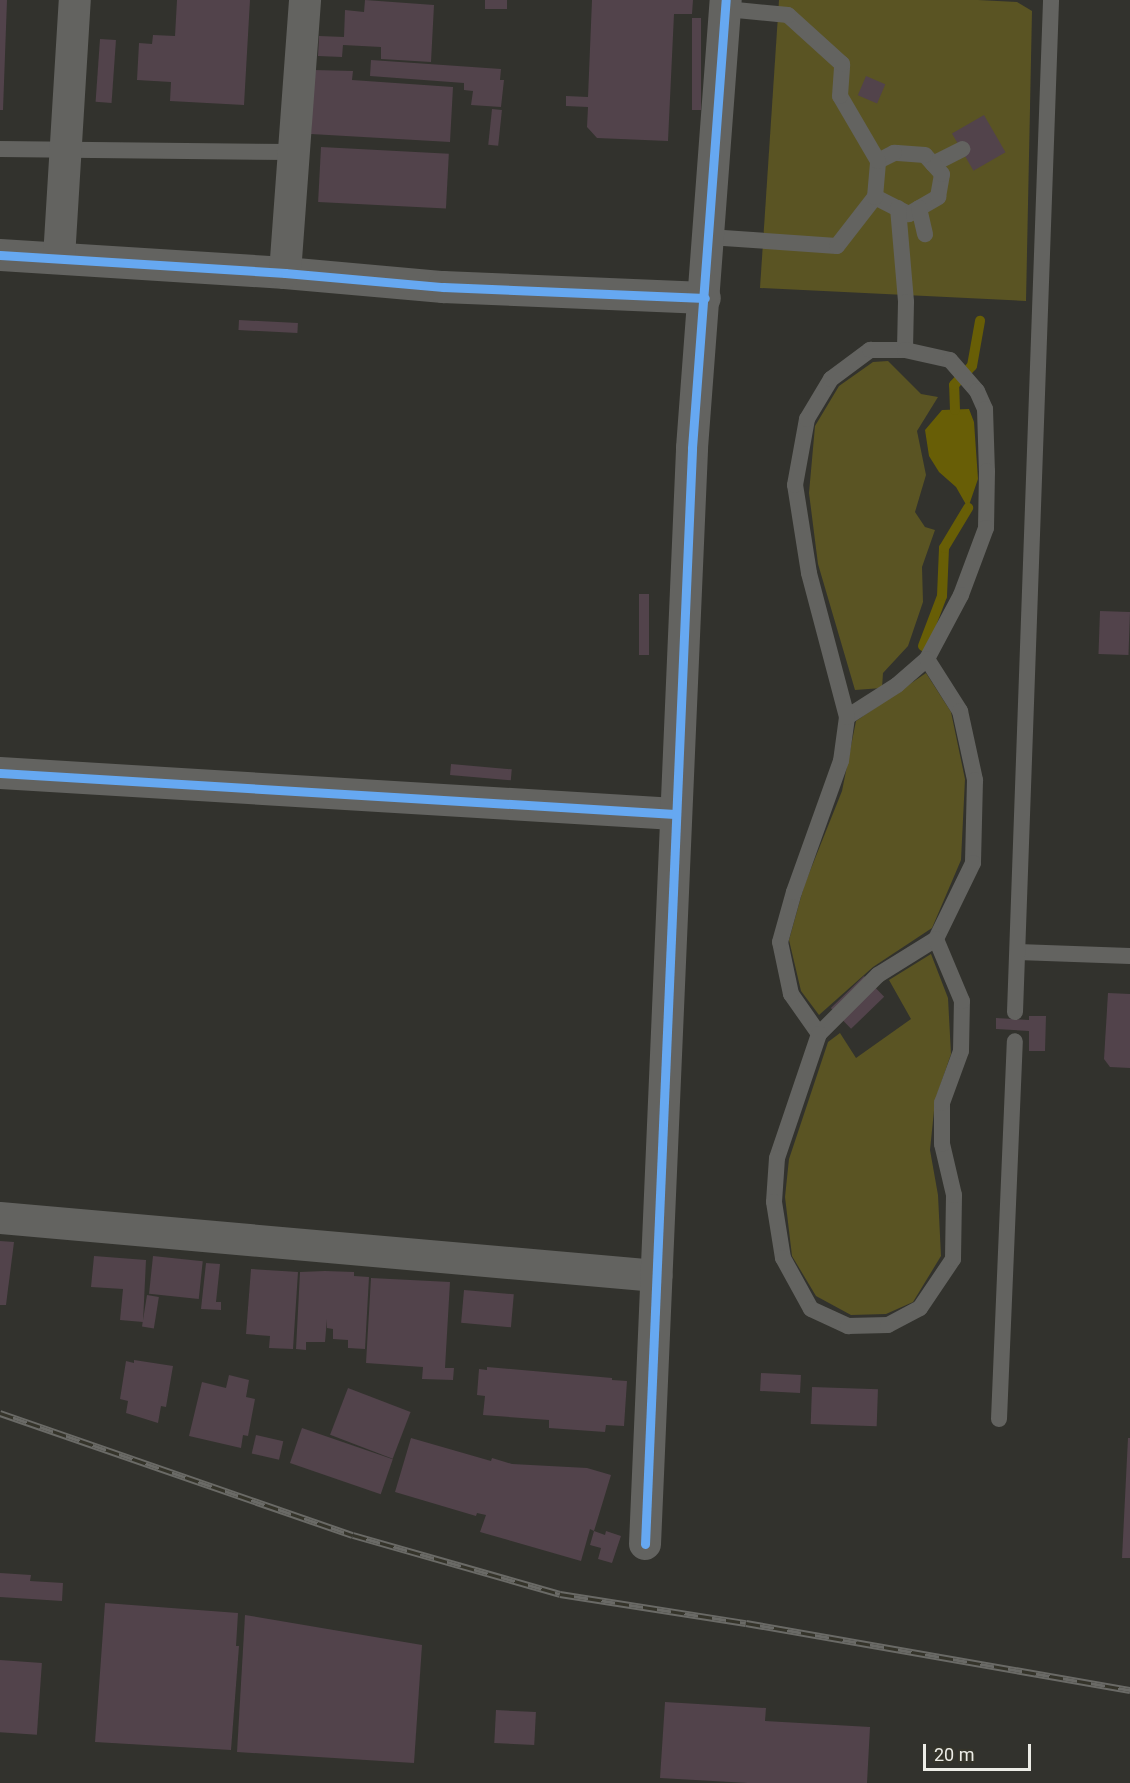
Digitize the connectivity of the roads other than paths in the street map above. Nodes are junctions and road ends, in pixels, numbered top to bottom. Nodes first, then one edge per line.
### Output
1 (75, 0) edge
2 (305, 0) edge
3 (1051, 0) edge
4 (726, 5) edge
5 (0, 149) edge
6 (66, 149) junction
7 (962, 149) dead end
8 (294, 152) junction
9 (878, 161) junction
10 (933, 164) junction
11 (874, 197) junction
12 (898, 208) junction
13 (919, 208) junction
14 (925, 234) dead end
15 (709, 237) junction
16 (0, 255) edge
17 (59, 258) junction
18 (285, 273) junction
19 (705, 298) junction
20 (904, 350) junction
21 (927, 659) junction
22 (847, 717) junction
23 (0, 773) edge
24 (675, 814) junction
25 (936, 939) junction
26 (1018, 952) junction
27 (1130, 956) edge
28 (1015, 1011) dead end
29 (819, 1034) junction
30 (1015, 1041) dead end
31 (0, 1218) edge
32 (656, 1276) junction
33 (999, 1419) dead end
34 (645, 1544) dead end

1 - 6 street
2 - 8 street
3 - 26 lane
4 - 9 lane
4 - 15 street
5 - 6 lane
6 - 8 lane
6 - 17 street
7 - 10 lane
8 - 18 street
9 - 10 lane
9 - 11 lane
10 - 13 lane
11 - 12 lane
11 - 15 lane
12 - 13 lane
12 - 20 lane
13 - 14 lane
15 - 19 street
16 - 17 street
17 - 18 street
18 - 19 street
19 - 24 street
20 - 21 lane
20 - 22 lane
21 - 22 lane
21 - 25 lane
22 - 29 lane
23 - 24 street
24 - 32 street
25 - 29 lane
25 - 29 lane
26 - 27 lane
26 - 28 lane
30 - 33 lane
31 - 32 street
32 - 34 street

